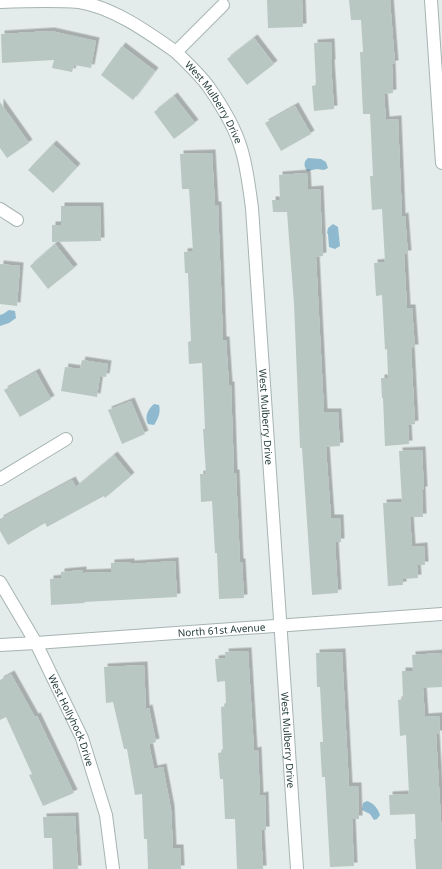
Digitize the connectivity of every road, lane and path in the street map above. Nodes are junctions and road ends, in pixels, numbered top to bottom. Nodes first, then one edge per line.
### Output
1 (431, 0) edge
2 (0, 2) edge
3 (223, 5) dead end
4 (176, 52) junction
5 (442, 163) edge
6 (0, 209) edge
7 (17, 220) dead end
8 (66, 439) dead end
9 (0, 478) edge
10 (0, 582) edge
11 (442, 614) edge
12 (280, 626) junction
13 (36, 643) junction
14 (0, 645) edge
15 (113, 869) edge
16 (297, 869) edge

1 - 5 street
2 - 4 street
3 - 4 street, West Mulberry Drive
4 - 12 street, West Mulberry Drive
6 - 7 street
8 - 9 street
10 - 13 street, West Hollyhock Drive
11 - 12 street, North 61st Avenue
12 - 13 street, North 61st Avenue
12 - 16 street, West Mulberry Drive
13 - 14 street, North 61st Avenue
13 - 15 street, West Hollyhock Drive

